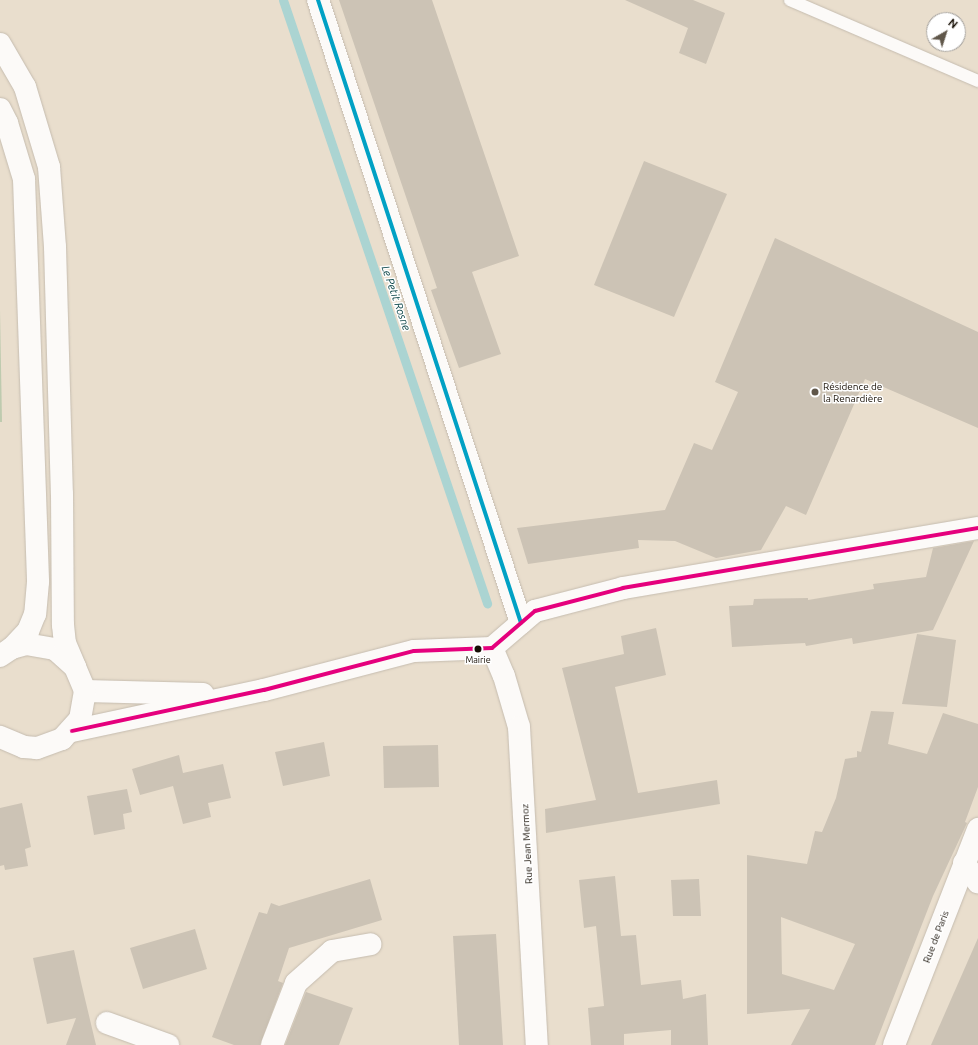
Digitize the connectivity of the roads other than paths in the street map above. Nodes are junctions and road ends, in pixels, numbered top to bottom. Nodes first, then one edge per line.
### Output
1 (318, 0) edge
2 (790, 0) edge
3 (0, 44) edge
4 (978, 81) edge
5 (0, 109) edge
6 (978, 528) edge
7 (521, 623) junction
8 (492, 648) junction
9 (6, 652) edge
10 (75, 666) junction
11 (264, 690) junction
12 (85, 691) junction
13 (72, 731) junction
14 (0, 737) edge
15 (978, 829) edge
16 (964, 863) junction
17 (978, 882) edge
18 (370, 944) dead end
19 (108, 1023) dead end
20 (168, 1045) edge
21 (272, 1045) edge
22 (537, 1045) edge
23 (894, 1045) edge

1 - 7 main road
2 - 4 lane
3 - 10 main road
5 - 9 main road
6 - 7 main road
7 - 8 main road
8 - 11 main road
8 - 22 main road, Rue Jean Mermoz
9 - 10 main road
10 - 12 main road
11 - 12 main road
11 - 13 main road
12 - 13 main road
13 - 14 main road
15 - 16 main road, Rue de Paris
16 - 17 main road
16 - 23 main road, Rue de Paris
18 - 21 main road
19 - 20 main road

